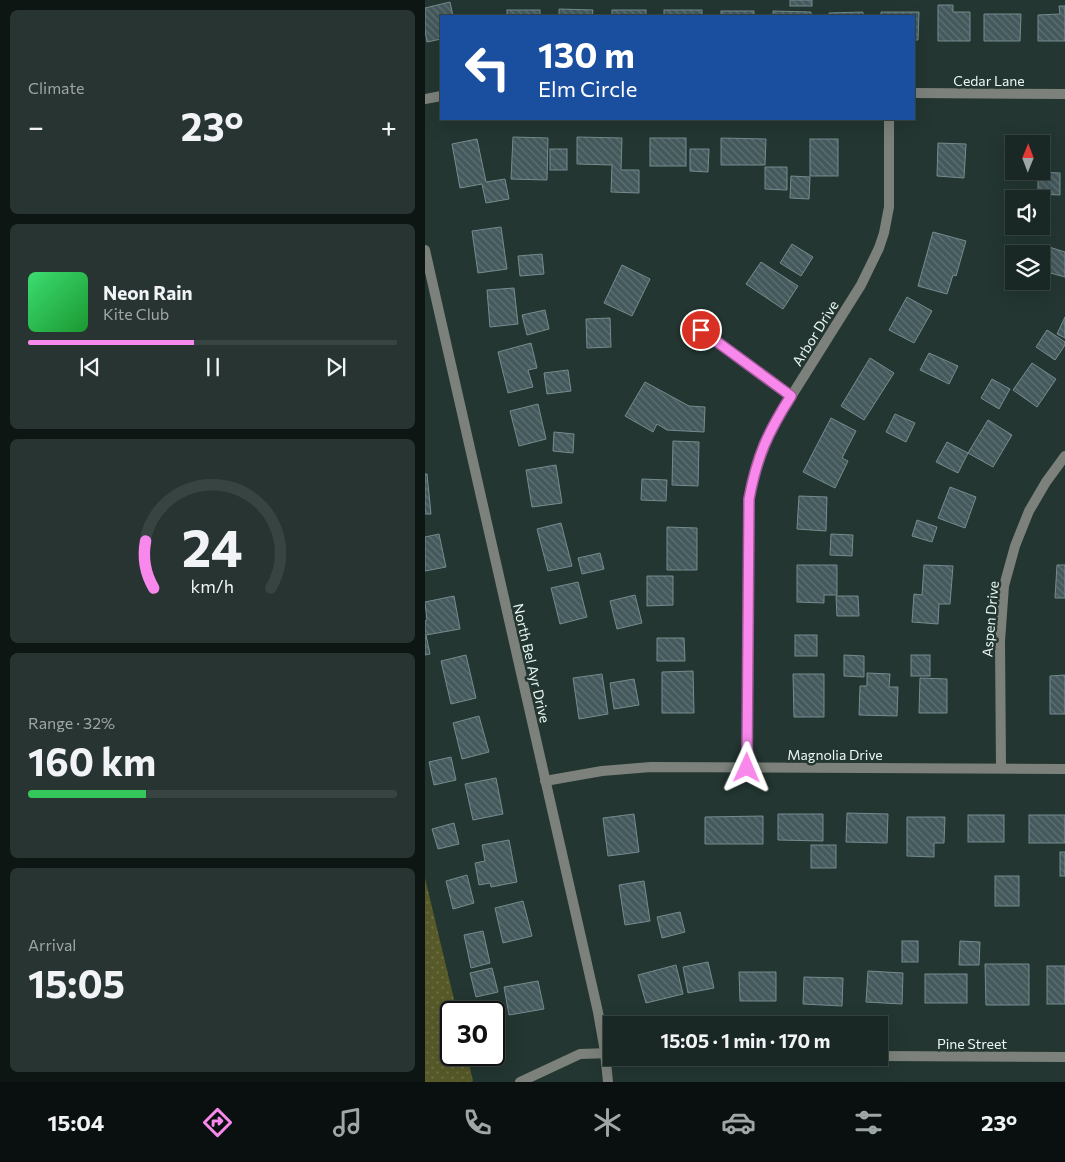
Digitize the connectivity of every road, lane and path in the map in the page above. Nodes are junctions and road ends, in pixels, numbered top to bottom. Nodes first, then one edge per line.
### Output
1 (915, 93) edge
2 (1065, 94) edge
3 (440, 96) edge
4 (425, 99) edge
5 (889, 120) edge
6 (425, 250) edge
7 (430, 293) edge
8 (701, 330) dead end
9 (791, 396) junction
10 (1065, 456) edge
11 (747, 768) junction
12 (1001, 768) junction
13 (1065, 768) edge
14 (545, 781) junction
15 (603, 1032) edge
16 (603, 1052) edge
17 (888, 1056) edge
18 (1065, 1057) edge
19 (608, 1066) edge
20 (520, 1082) edge
21 (608, 1082) edge

1 - 2 street, Cedar Lane
3 - 4 street
5 - 9 street, Arbor Drive
6 - 7 street, North Bel Ayr Drive
7 - 14 street, North Bel Ayr Drive
8 - 9 street
9 - 11 street, Arbor Drive
10 - 12 street, Aspen Drive
11 - 12 street, Magnolia Drive
11 - 14 street, Magnolia Drive
12 - 13 street, Magnolia Drive
14 - 15 street, North Bel Ayr Drive
16 - 20 street
17 - 18 street, Pine Street
19 - 21 street, North Bel Ayr Drive

